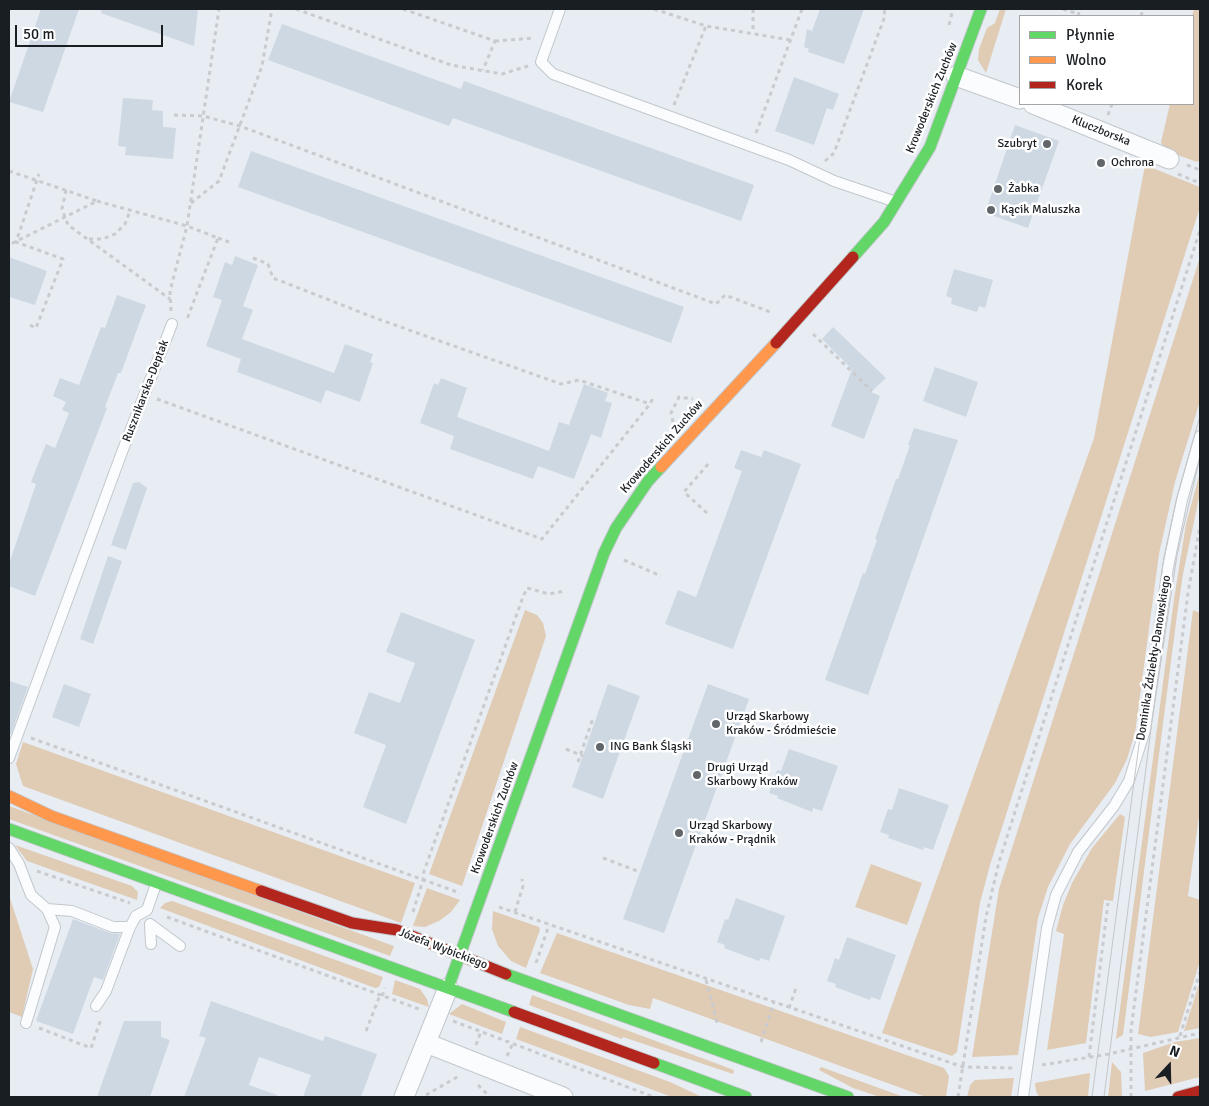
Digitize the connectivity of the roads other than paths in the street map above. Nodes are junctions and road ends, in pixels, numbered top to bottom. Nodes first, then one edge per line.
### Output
1 (560, 9) edge
2 (981, 9) edge
3 (956, 76) junction
4 (1019, 99) edge
5 (1034, 105) edge
6 (1169, 159) dead end
7 (897, 202) junction
8 (172, 324) road end
9 (1200, 436) edge
10 (9, 758) edge
11 (9, 796) edge
12 (9, 829) edge
13 (9, 848) edge
14 (157, 883) junction
15 (47, 909) junction
16 (130, 927) junction
17 (151, 944) dead end
18 (180, 946) dead end
19 (460, 955) junction
20 (448, 988) junction
21 (96, 1006) road end
22 (26, 1023) road end
23 (426, 1043) junction
24 (1200, 1092) edge
25 (404, 1097) edge
26 (563, 1097) edge
27 (746, 1097) edge
28 (848, 1097) edge
29 (1023, 1097) edge
30 (1178, 1097) edge

1 - 7 lane
2 - 3 street, Krowoderskich Zuchów
3 - 4 street
3 - 7 street, Krowoderskich Zuchów
5 - 6 street, Kluczborska
7 - 19 street, Krowoderskich Zuchów
8 - 10 lane, Rusznikarska-Deptak
9 - 29 lane, Dominika Ździebły-Danowskiego
11 - 19 street, Józefa Wybickiego
12 - 14 street
13 - 15 lane
14 - 16 lane
14 - 20 street
15 - 16 lane
15 - 22 lane
16 - 21 lane
17 - 18 lane
19 - 20 street, Krowoderskich Zuchów
19 - 28 street, Józefa Wybickiego
20 - 23 street
20 - 27 street
23 - 25 street
23 - 26 street
24 - 30 street

